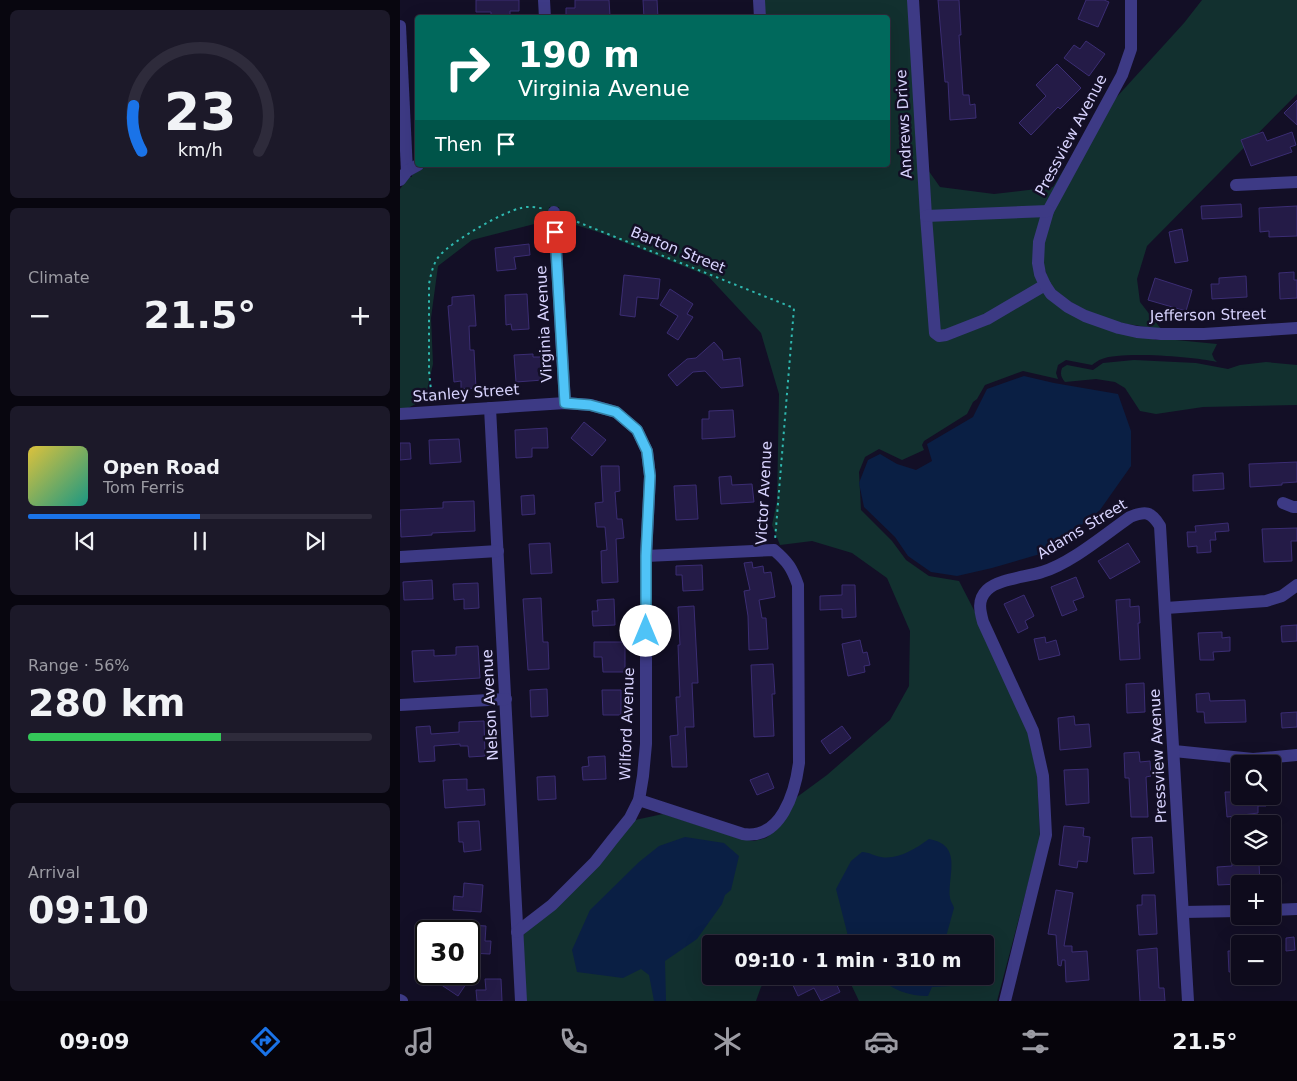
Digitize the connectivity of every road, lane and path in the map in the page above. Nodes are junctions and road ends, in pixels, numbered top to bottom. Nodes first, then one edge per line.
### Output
1 (544, 0) edge
2 (760, 0) edge
3 (913, 0) edge
4 (1130, 0) edge
5 (545, 15) edge
6 (760, 15) edge
7 (400, 26) edge
8 (408, 172) edge
9 (1297, 182) edge
10 (1236, 185) dead end
11 (1048, 211) junction
12 (554, 212) junction
13 (926, 216) junction
14 (1044, 285) junction
15 (794, 308) joint
16 (1297, 328) edge
17 (565, 403) junction
18 (490, 408) junction
19 (433, 412) junction
20 (400, 414) edge
21 (1283, 503) dead end
22 (1297, 507) edge
23 (1150, 514) joint
24 (774, 550) junction
25 (498, 551) junction
26 (646, 556) junction
27 (400, 557) edge
28 (1297, 585) edge
29 (1166, 608) junction
30 (506, 699) junction
31 (400, 705) edge
32 (1174, 751) junction
33 (1297, 755) edge
34 (639, 800) junction
35 (1297, 909) edge
36 (1281, 910) edge
37 (1231, 911) edge
38 (1183, 912) junction
39 (517, 932) junction
40 (521, 1001) edge
41 (1005, 1001) edge
42 (1188, 1001) edge

1 - 5 street
2 - 6 street
3 - 13 street, Andrews Drive
4 - 11 street, Pressview Avenue
7 - 8 street
9 - 10 street
11 - 13 street
11 - 14 street, Pressview Avenue
12 - 15 path, Barton Street
12 - 17 street, Virginia Avenue
12 - 19 path
13 - 14 street, Andrews Drive
14 - 16 street, Jefferson Street
15 - 24 path, Victor Avenue
17 - 18 street, Stanley Street
17 - 26 street, Wilford Avenue
18 - 19 street, Stanley Street
18 - 25 street, Nelson Avenue
19 - 20 street, Stanley Street
21 - 22 street
23 - 29 street, Pressview Avenue
23 - 41 street, Adams Street
24 - 26 street
24 - 34 street, Victor Avenue
25 - 27 street
25 - 30 street, Nelson Avenue
26 - 34 street, Wilford Avenue
28 - 29 street
29 - 32 street, Pressview Avenue
30 - 31 street
30 - 39 street, Nelson Avenue
32 - 33 street
32 - 38 street, Pressview Avenue
34 - 39 street, Wilford Avenue
35 - 36 street
37 - 38 street
38 - 42 street, Pressview Avenue
39 - 40 street, Nelson Avenue

